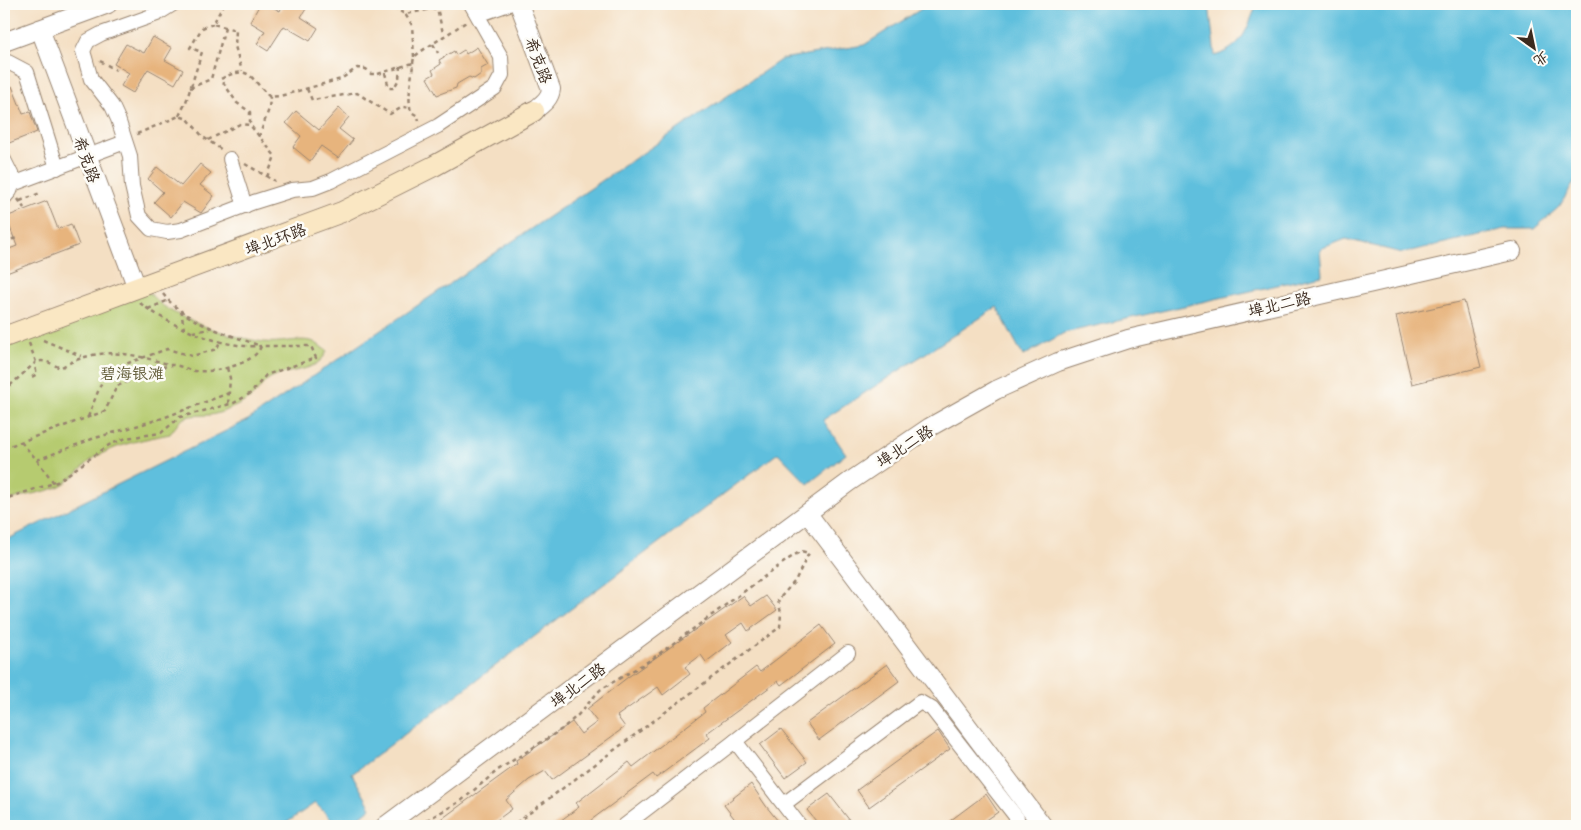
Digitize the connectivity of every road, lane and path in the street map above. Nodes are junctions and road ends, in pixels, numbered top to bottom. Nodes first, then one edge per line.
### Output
1 (108, 4) edge
2 (173, 4) edge
3 (224, 4) edge
4 (386, 4) edge
5 (459, 4) edge
6 (509, 4) edge
7 (519, 4) edge
8 (437, 6) edge
9 (474, 10) edge
10 (405, 14) junction
11 (213, 24) junction
12 (225, 28) junction
13 (40, 29) junction
14 (444, 37) junction
15 (4, 42) edge
16 (433, 44) junction
17 (438, 53) dead end
18 (414, 57) junction
19 (413, 63) junction
20 (4, 64) edge
21 (400, 66) junction
22 (242, 71) junction
23 (385, 73) junction
24 (190, 88) junction
25 (307, 89) junction
26 (270, 97) junction
27 (410, 108) junction
28 (534, 111) joint
29 (179, 116) junction
30 (250, 125) junction
31 (420, 136) junction
32 (259, 137) junction
33 (208, 140) junction
34 (125, 142) junction
35 (87, 156) junction
36 (230, 159) junction
37 (4, 160) edge
38 (67, 169) junction
39 (267, 177) junction
40 (13, 184) junction
41 (292, 190) junction
42 (40, 193) dead end
43 (4, 198) edge
44 (20, 201) dead end
45 (245, 206) junction
46 (18, 238) dead end
47 (4, 241) edge
48 (1512, 251) dead end
49 (164, 294) dead end
50 (138, 295) junction
51 (169, 300) junction
52 (148, 309) junction
53 (181, 310) junction
54 (184, 329) junction
55 (212, 329) junction
56 (191, 332) junction
57 (228, 335) junction
58 (4, 337) edge
59 (40, 339) dead end
60 (220, 341) junction
61 (29, 343) dead end
62 (230, 343) junction
63 (261, 346) junction
64 (83, 357) junction
65 (144, 357) junction
66 (35, 363) junction
67 (172, 365) junction
68 (227, 368) junction
69 (32, 377) dead end
70 (4, 391) edge
71 (229, 393) junction
72 (228, 405) junction
73 (88, 417) junction
74 (21, 442) junction
75 (4, 448) edge
76 (37, 460) junction
77 (54, 483) junction
78 (4, 499) edge
79 (808, 514) junction
80 (848, 653) dead end
81 (735, 741) junction
82 (784, 804) junction
83 (385, 826) edge
84 (421, 826) edge
85 (512, 826) edge
86 (624, 826) edge
87 (800, 826) edge
88 (1018, 826) edge
89 (1043, 826) edge

1 - 13 street
2 - 34 street
3 - 11 path
4 - 10 path
5 - 8 path
6 - 9 street
7 - 28 street, 希克路
8 - 10 path
8 - 14 path
9 - 14 path
9 - 31 street
10 - 18 path
11 - 12 path
11 - 24 path
12 - 22 path
12 - 24 path
13 - 15 street
13 - 35 street, 希克路
14 - 16 path
16 - 17 path
16 - 18 path
18 - 19 path
19 - 21 path
19 - 27 path
20 - 38 street
21 - 23 path
21 - 23 path
22 - 26 path
22 - 30 path
23 - 25 path
24 - 29 path
25 - 26 path
25 - 27 path
26 - 32 path
27 - 31 path
28 - 50 main road, 埠北环路
29 - 33 path
29 - 34 path
30 - 32 path
30 - 33 path
31 - 41 street
32 - 39 path
33 - 36 path
34 - 35 street
34 - 45 street
35 - 38 street
35 - 50 street, 希克路
36 - 39 path
36 - 45 street
37 - 40 street
38 - 40 street
39 - 41 path
40 - 43 street
41 - 45 street
42 - 44 path
46 - 47 path
48 - 79 street, 埠北二路
49 - 51 path
50 - 52 path
50 - 58 main road, 埠北环路
51 - 52 path
51 - 53 path
52 - 54 path
53 - 54 path
53 - 55 path
54 - 56 path
55 - 56 path
55 - 57 path
56 - 60 path
57 - 62 path
57 - 63 path
59 - 64 path
60 - 62 path
60 - 65 path
61 - 66 path
62 - 63 path
63 - 68 path
63 - 72 path
64 - 65 path
64 - 66 path
65 - 67 path
65 - 73 path
66 - 69 path
66 - 70 path
67 - 68 path
67 - 73 path
68 - 71 path
71 - 72 path
71 - 76 path
72 - 77 path
73 - 74 path
74 - 75 path
74 - 76 path
76 - 77 path
77 - 78 path
79 - 83 street, 埠北二路
79 - 89 street
80 - 81 street
81 - 82 street
81 - 86 street
82 - 87 street
82 - 88 street
84 - 85 path

